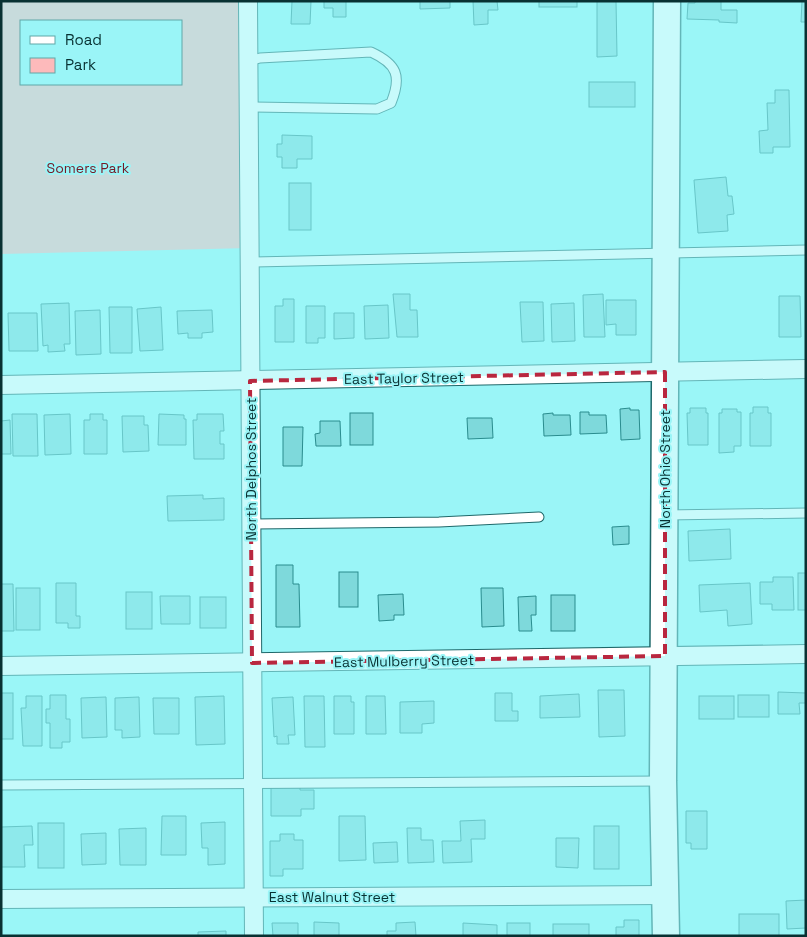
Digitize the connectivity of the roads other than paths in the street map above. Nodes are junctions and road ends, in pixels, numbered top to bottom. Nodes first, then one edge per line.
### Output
1 (248, 1) edge
2 (667, 1) edge
3 (249, 61) junction
4 (249, 107) junction
5 (806, 250) edge
6 (666, 254) junction
7 (250, 262) junction
8 (806, 369) edge
9 (665, 372) junction
10 (250, 381) junction
11 (1, 385) edge
12 (806, 513) edge
13 (665, 515) junction
14 (539, 517) dead end
15 (252, 524) junction
16 (806, 654) edge
17 (665, 656) junction
18 (252, 663) junction
19 (1, 666) edge
20 (663, 780) junction
21 (252, 782) junction
22 (1, 785) edge
23 (663, 895) junction
24 (254, 898) junction
25 (1, 899) edge
26 (254, 936) edge
27 (666, 936) edge

1 - 3 street, North Delphos Street
2 - 6 street, North Ohio Street
3 - 4 street, North Delphos Street
3 - 4 lane
4 - 7 street, North Delphos Street
5 - 6 lane
6 - 7 lane
6 - 9 street, North Ohio Street
7 - 10 street, North Delphos Street
8 - 9 street, East Taylor Street
9 - 10 street, East Taylor Street
9 - 13 street, North Ohio Street
10 - 11 street, East Taylor Street
10 - 15 street, North Delphos Street
12 - 13 lane
13 - 17 street, North Ohio Street
14 - 15 lane
15 - 18 street, North Delphos Street
16 - 17 street, East Mulberry Street
17 - 18 street, East Mulberry Street
17 - 20 street, North Ohio Street
18 - 19 street, East Mulberry Street
18 - 21 street, North Delphos Street
20 - 21 lane
20 - 23 street, North Ohio Street
21 - 22 lane
21 - 24 street, North Delphos Street
23 - 24 street, East Walnut Street
23 - 27 street, North Ohio Street
24 - 25 street, East Walnut Street
24 - 26 street, North Delphos Street

